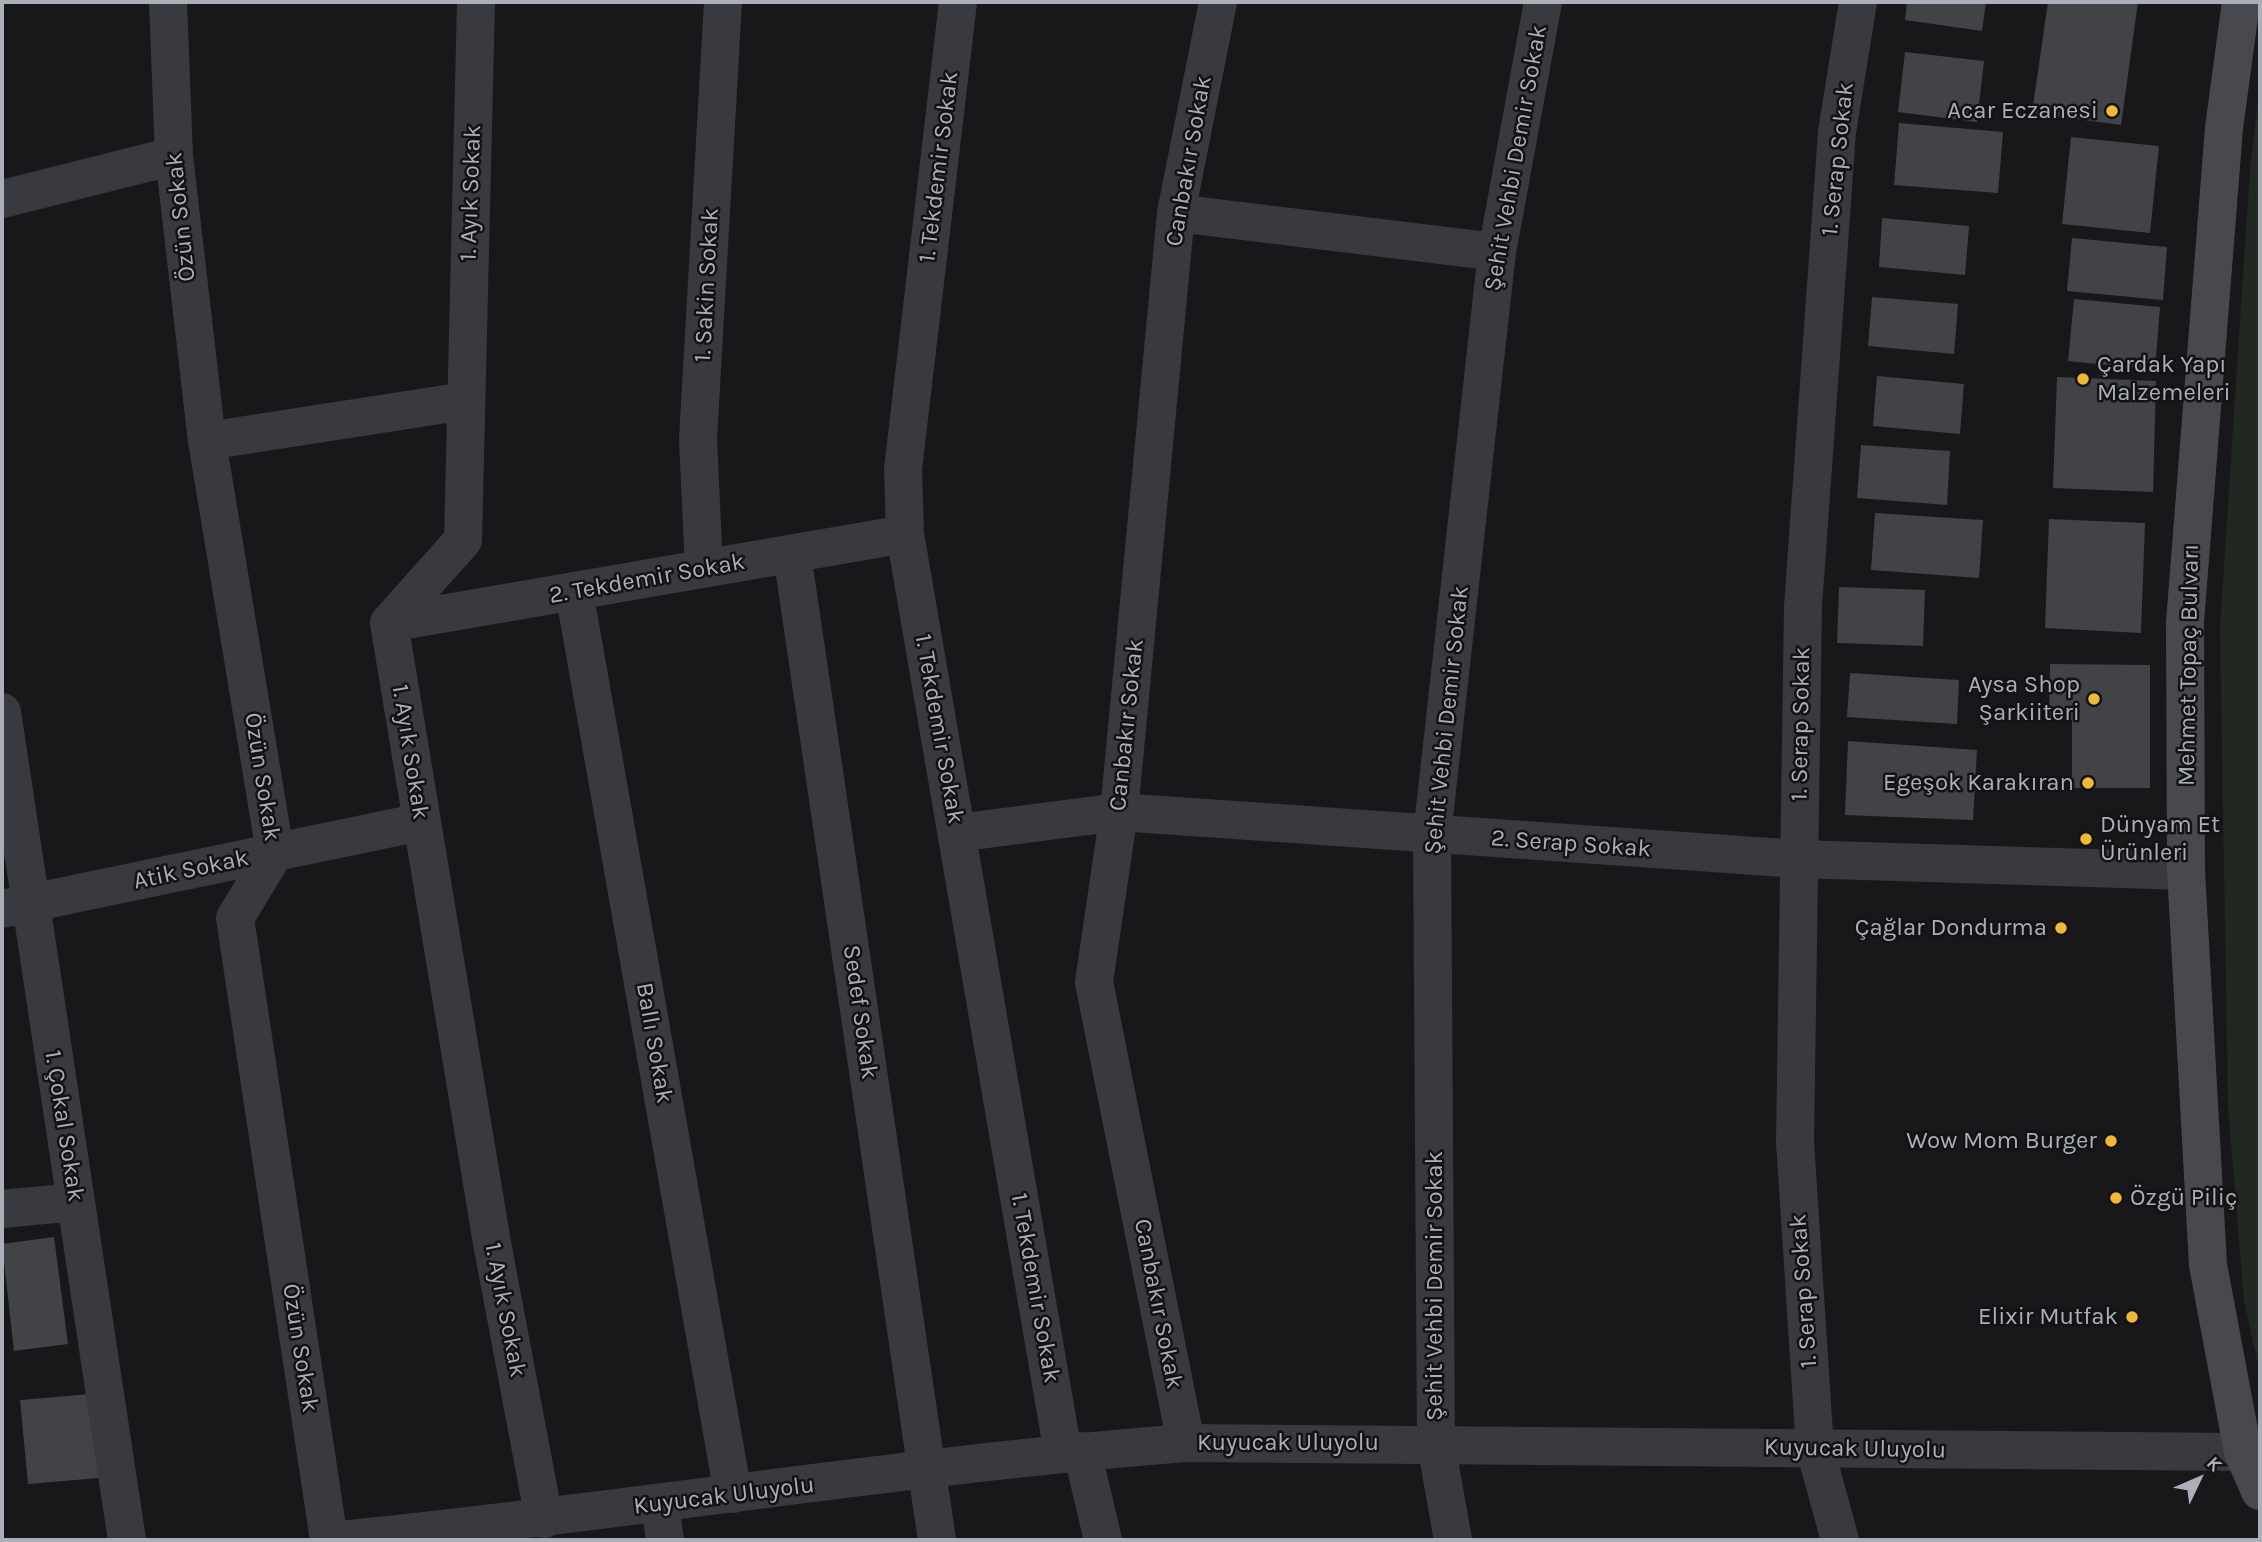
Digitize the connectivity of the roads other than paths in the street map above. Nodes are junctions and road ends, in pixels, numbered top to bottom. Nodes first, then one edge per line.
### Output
1 (168, 2) edge
2 (476, 2) edge
3 (723, 2) edge
4 (958, 2) edge
5 (1217, 2) edge
6 (1543, 2) edge
7 (1858, 2) edge
8 (2241, 2) edge
9 (174, 156) junction
10 (2, 199) edge
11 (1176, 213) junction
12 (1497, 252) junction
13 (465, 401) junction
14 (207, 441) junction
15 (905, 534) junction
16 (792, 554) junction
17 (704, 569) junction
18 (574, 592) junction
19 (389, 623) junction
20 (2, 712) edge
21 (1119, 812) junction
22 (421, 822) junction
23 (957, 833) junction
24 (1432, 835) junction
25 (275, 852) junction
26 (1799, 859) junction
27 (2186, 872) junction
28 (16, 906) edge
29 (76, 1202) junction
30 (2, 1209) edge
31 (1186, 1443) junction
32 (1436, 1444) junction
33 (1815, 1449) junction
34 (1073, 1452) junction
35 (2243, 1452) junction
36 (929, 1471) junction
37 (2260, 1491) edge
38 (733, 1494) junction
39 (544, 1519) junction
40 (663, 1522) edge
41 (501, 1532) edge
42 (127, 1540) edge
43 (329, 1540) edge
44 (339, 1540) edge
45 (937, 1540) edge
46 (1103, 1540) edge
47 (1453, 1540) edge
48 (1840, 1540) edge

1 - 9 street, Özün Sokak
2 - 13 street, 1. Ayık Sokak
3 - 17 street, 1. Sakin Sokak
4 - 15 street, 1. Tekdemir Sokak
5 - 11 street, Canbakır Sokak
6 - 12 street, Şehit Vehbi Demir Sokak
7 - 26 street, 1. Serap Sokak
8 - 27 main road, Mehmet Topaç Bulvarı
9 - 10 street
9 - 14 street, Özün Sokak
11 - 12 street
11 - 21 street, Canbakır Sokak
12 - 24 street, Şehit Vehbi Demir Sokak
13 - 14 street
13 - 19 street, 1. Ayık Sokak
14 - 25 street, Özün Sokak
15 - 16 street, 2. Tekdemir Sokak
15 - 23 street, 1. Tekdemir Sokak
16 - 17 street, 2. Tekdemir Sokak
16 - 36 street, Sedef Sokak
17 - 18 street, 2. Tekdemir Sokak
18 - 19 street, 2. Tekdemir Sokak
18 - 38 street, Ballı Sokak
19 - 22 street, 1. Ayık Sokak
20 - 28 street, 1. Çokal Sokak
21 - 23 street, 2. Serap Sokak
21 - 24 street, 2. Serap Sokak
21 - 31 street, Canbakır Sokak
22 - 25 street, Atik Sokak
22 - 39 street, 1. Ayık Sokak
23 - 34 street, 1. Tekdemir Sokak
24 - 26 street, 2. Serap Sokak
24 - 32 street, Şehit Vehbi Demir Sokak
25 - 28 street, Atik Sokak
25 - 43 street, Özün Sokak
26 - 27 street, 2. Serap Sokak
26 - 33 street, 1. Serap Sokak
27 - 35 main road, Mehmet Topaç Bulvarı
28 - 29 street, 1. Çokal Sokak
29 - 30 street
29 - 42 street, 1. Çokal Sokak
31 - 32 street, Kuyucak Uluyolu
31 - 34 street, Kuyucak Uluyolu
32 - 33 street, Kuyucak Uluyolu
32 - 47 street, Şehit Vehbi Demir Sokak
33 - 35 street, Kuyucak Uluyolu
33 - 48 street, 1. Serap Sokak
34 - 36 street, Kuyucak Uluyolu
34 - 46 street, 1. Tekdemir Sokak
35 - 37 main road, Mehmet Topaç Bulvarı
36 - 38 street, Kuyucak Uluyolu
36 - 45 street, Sedef Sokak
38 - 40 street, Kuyucak Uluyolu
39 - 40 street, Kuyucak Uluyolu
39 - 41 street, Kuyucak Uluyolu
41 - 44 street, Kuyucak Uluyolu

